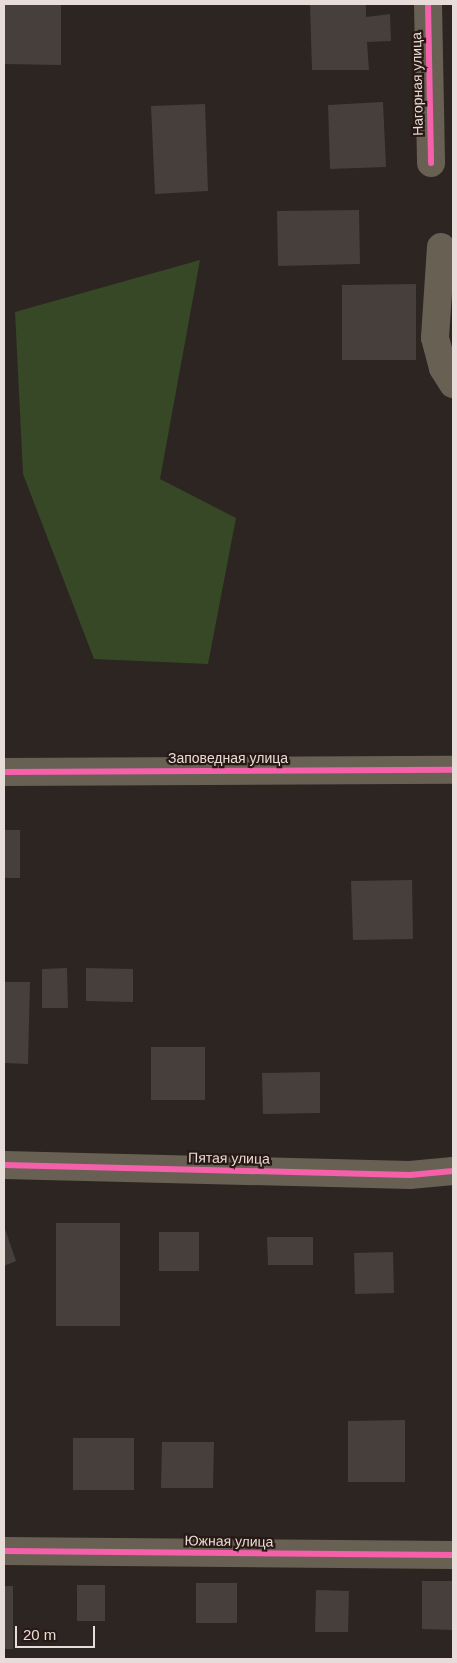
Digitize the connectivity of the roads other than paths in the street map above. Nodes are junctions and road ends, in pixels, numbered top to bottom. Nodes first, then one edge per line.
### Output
1 (428, 4) edge
2 (431, 163) dead end
3 (441, 247) dead end
4 (453, 384) edge
5 (453, 770) edge
6 (4, 772) edge
7 (4, 1165) edge
8 (453, 1171) edge
9 (4, 1551) edge
10 (453, 1556) edge

1 - 2 street, Нагорная улица
3 - 4 street
5 - 6 street, Заповедная улица
7 - 8 street, Пятая улица
9 - 10 street, Южная улица

